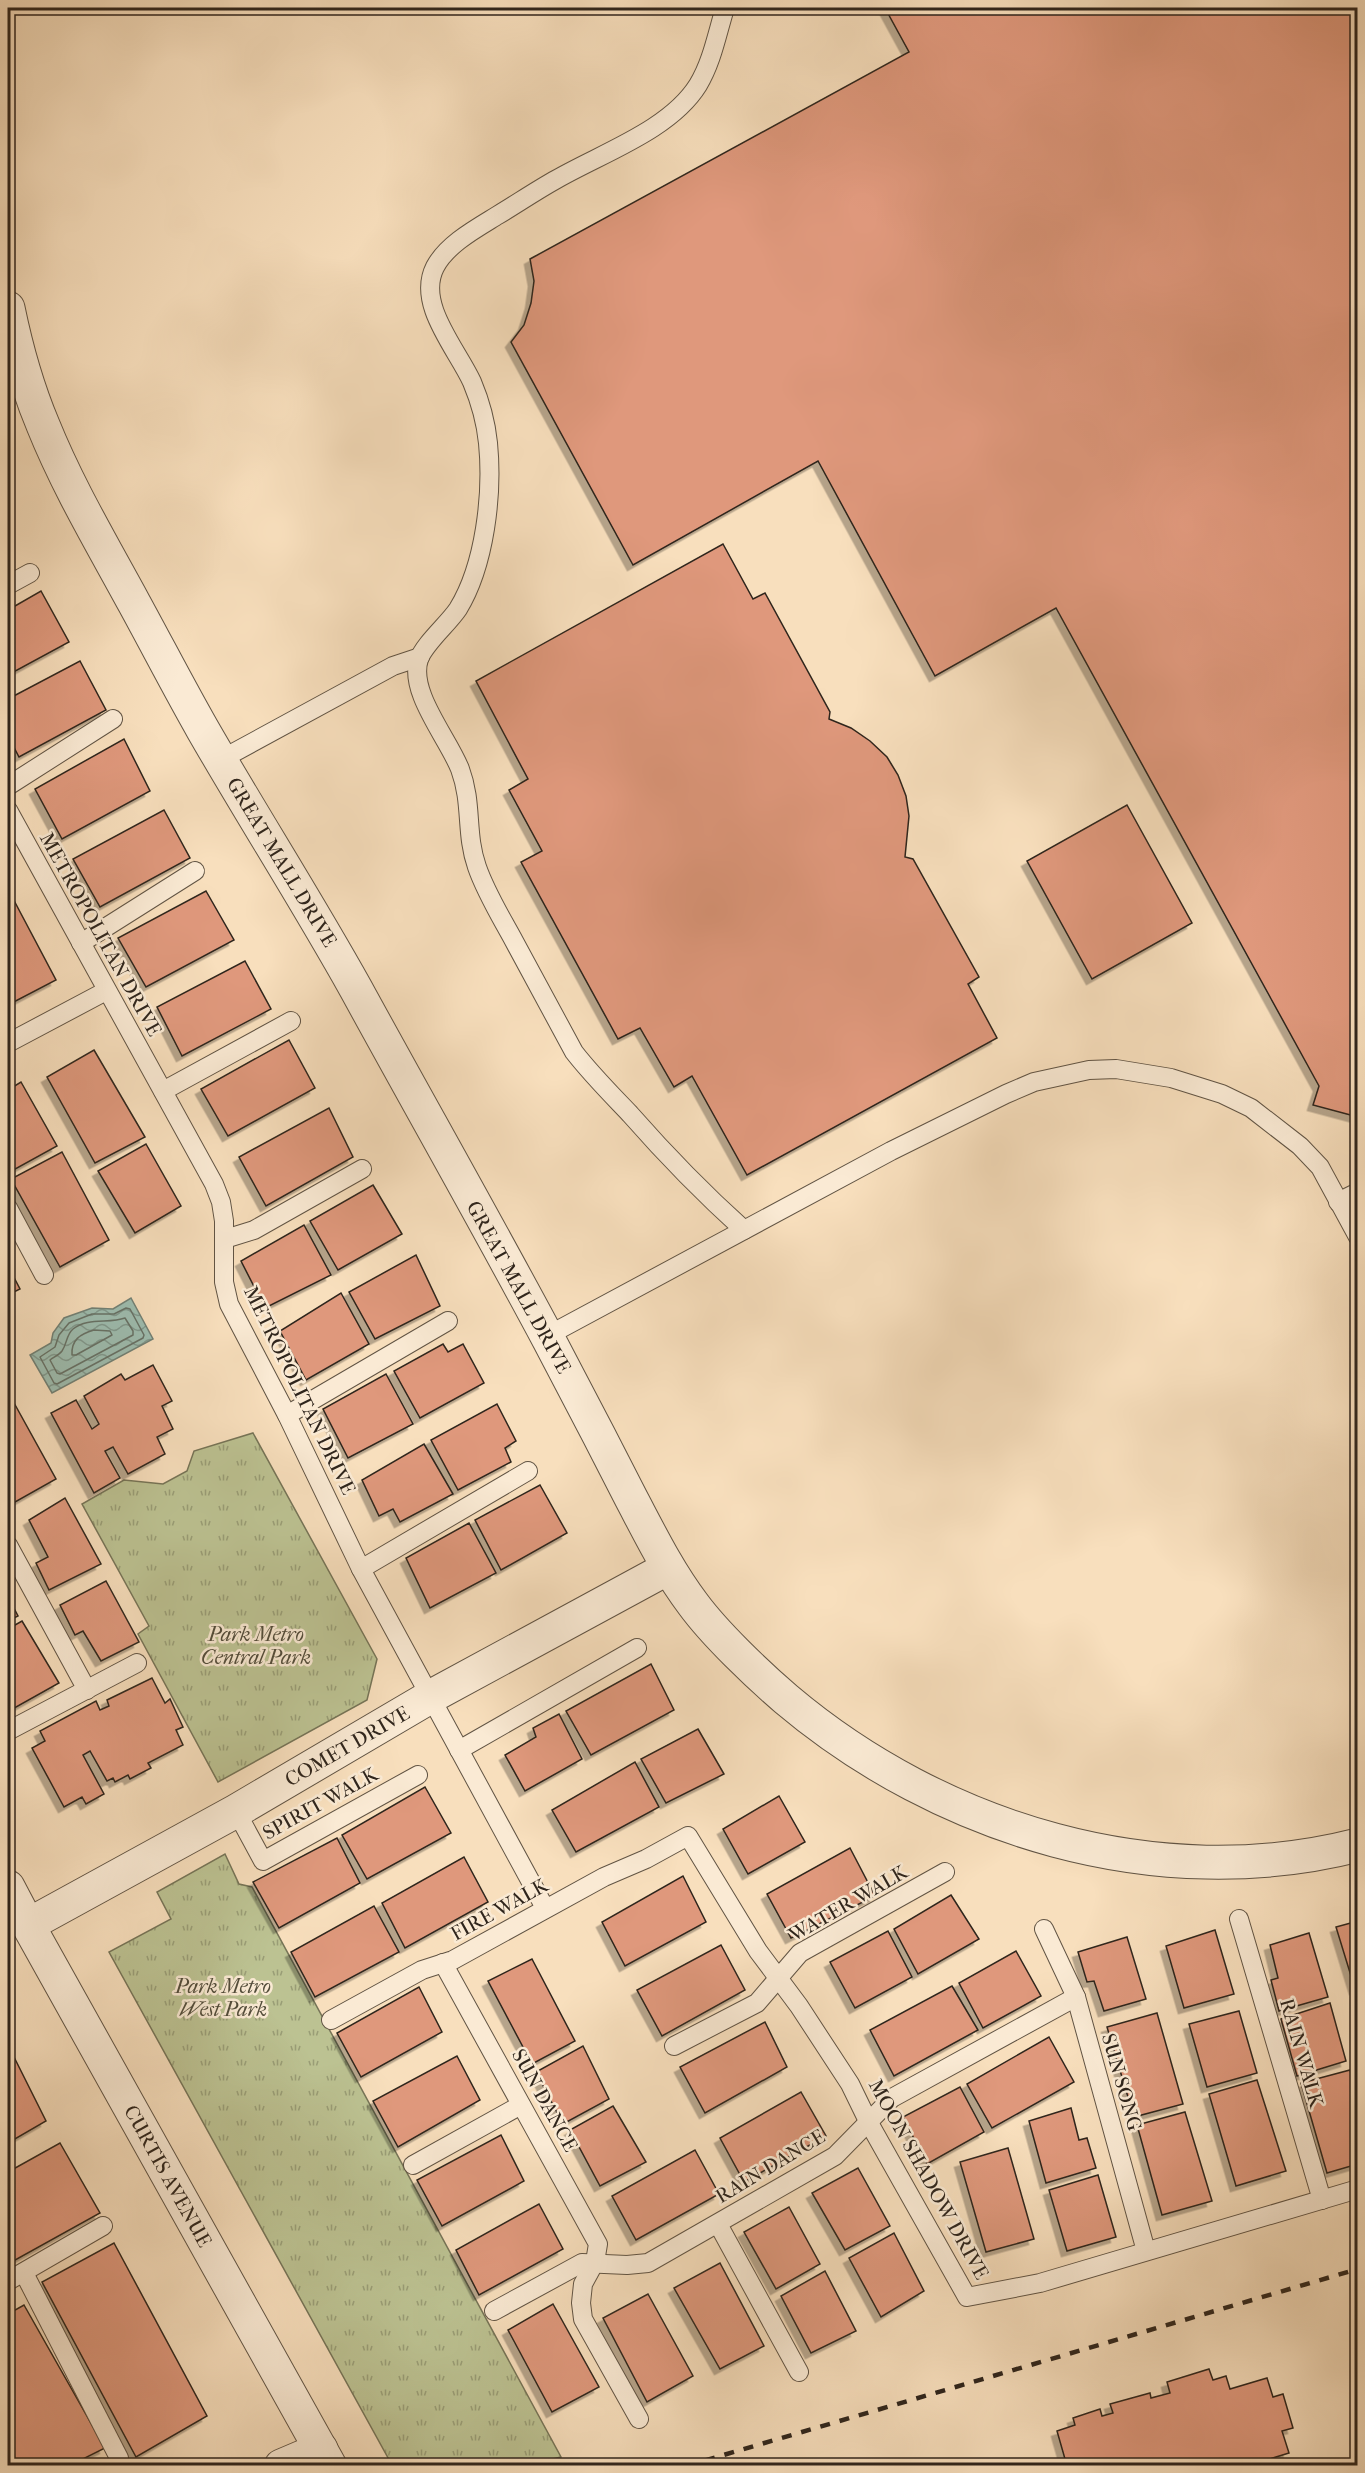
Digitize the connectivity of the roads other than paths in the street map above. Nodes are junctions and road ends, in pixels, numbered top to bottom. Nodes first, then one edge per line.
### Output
1 (725, 8) edge
2 (8, 308) edge
3 (30, 573) dead end
4 (8, 585) edge
5 (420, 657) junction
6 (113, 718) dead end
7 (222, 759) junction
8 (8, 786) edge
9 (8, 810) edge
10 (195, 871) dead end
11 (81, 943) junction
12 (106, 991) junction
13 (291, 1021) dead end
14 (8, 1043) edge
15 (163, 1091) junction
16 (362, 1169) dead end
17 (1358, 1192) edge
18 (1338, 1202) junction
19 (8, 1208) edge
20 (744, 1230) junction
21 (1358, 1237) edge
22 (225, 1239) junction
23 (44, 1275) dead end
24 (448, 1321) dead end
25 (547, 1336) junction
26 (287, 1415) junction
27 (528, 1471) dead end
28 (8, 1545) edge
29 (668, 1568) junction
30 (361, 1569) junction
31 (637, 1648) dead end
32 (137, 1663) dead end
33 (87, 1690) junction
34 (430, 1697) junction
35 (8, 1731) edge
36 (459, 1750) junction
37 (417, 1775) dead end
38 (236, 1811) junction
39 (688, 1836) joint
40 (1358, 1845) edge
41 (945, 1872) dead end
42 (8, 1887) edge
43 (545, 1908) junction
44 (1239, 1918) dead end
45 (28, 1925) junction
46 (1044, 1929) dead end
47 (443, 1963) junction
48 (778, 1978) junction
49 (1076, 1997) junction
50 (332, 2020) dead end
51 (674, 2046) dead end
52 (521, 2105) junction
53 (869, 2123) junction
54 (413, 2165) dead end
55 (1358, 2189) edge
56 (1322, 2200) junction
57 (718, 2224) junction
58 (103, 2226) dead end
59 (1146, 2251) junction
60 (595, 2262) junction
61 (16, 2277) edge
62 (494, 2311) dead end
63 (799, 2372) dead end
64 (639, 2419) dead end
65 (326, 2457) edge
66 (119, 2458) dead end
67 (281, 2466) edge

1 - 5 lane
2 - 7 street, GREAT MALL DRIVE
3 - 4 lane
5 - 7 lane
5 - 20 lane
6 - 8 lane
7 - 25 street, GREAT MALL DRIVE
9 - 11 lane, METROPOLITAN DRIVE
10 - 11 lane
11 - 12 lane, METROPOLITAN DRIVE
12 - 14 lane
12 - 15 lane, METROPOLITAN DRIVE
13 - 15 lane
15 - 22 lane, METROPOLITAN DRIVE
16 - 22 lane
17 - 18 lane
18 - 20 lane
18 - 21 lane
19 - 23 lane
20 - 25 lane
22 - 26 lane, METROPOLITAN DRIVE
24 - 26 lane
25 - 29 street, GREAT MALL DRIVE
26 - 30 lane, METROPOLITAN DRIVE
27 - 30 lane
28 - 33 lane
29 - 34 street, COMET DRIVE
29 - 40 street, GREAT MALL DRIVE
30 - 34 lane, METROPOLITAN DRIVE
31 - 36 lane
32 - 33 lane
33 - 35 lane
34 - 36 lane, METROPOLITAN DRIVE
34 - 38 street, COMET DRIVE
36 - 43 lane, METROPOLITAN DRIVE
37 - 38 lane, SPIRIT WALK
38 - 45 street, COMET DRIVE
39 - 43 lane, FIRE WALK
39 - 48 lane, MOON SHADOW DRIVE
41 - 48 lane, WATER WALK
42 - 45 street, CURTIS AVENUE
43 - 47 lane, FIRE WALK
44 - 56 lane, RAIN WALK
45 - 65 street, CURTIS AVENUE
46 - 49 lane, SUN SONG
47 - 50 lane, FIRE WALK
47 - 52 lane, SUN DANCE
48 - 51 lane, WATER WALK
48 - 53 lane, MOON SHADOW DRIVE
49 - 53 lane, RAIN DANCE
49 - 59 lane, SUN SONG
52 - 54 lane
52 - 60 lane, SUN DANCE
53 - 57 lane, RAIN DANCE
53 - 59 lane, MOON SHADOW DRIVE
55 - 56 lane, MOON SHADOW DRIVE
56 - 59 lane, MOON SHADOW DRIVE
57 - 60 lane, RAIN DANCE
57 - 63 lane
58 - 61 lane
60 - 62 lane
60 - 64 lane
61 - 66 lane
65 - 67 street

